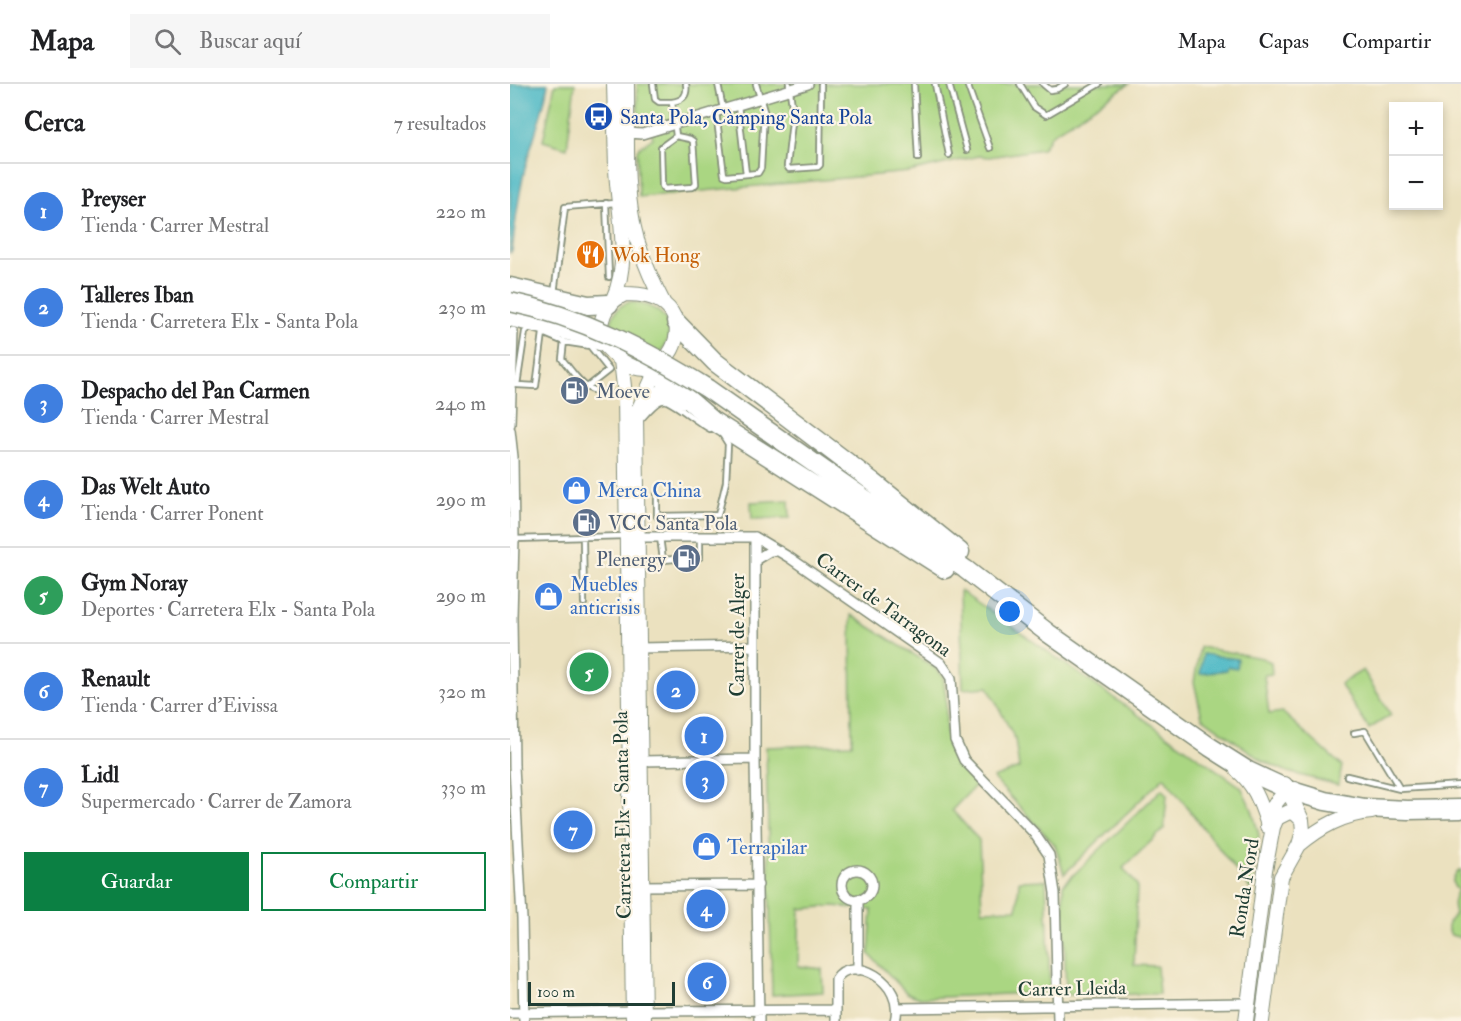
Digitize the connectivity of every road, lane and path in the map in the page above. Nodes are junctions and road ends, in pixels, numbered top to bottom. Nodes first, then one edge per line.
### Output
1 (614, 84) edge
2 (627, 84) edge
3 (653, 84) edge
4 (686, 84) edge
5 (718, 84) edge
6 (756, 84) edge
7 (808, 84) edge
8 (821, 84) edge
9 (914, 84) edge
10 (935, 84) edge
11 (949, 84) edge
12 (967, 84) edge
13 (1020, 84) edge
14 (1044, 84) edge
15 (1065, 84) edge
16 (1099, 84) edge
17 (790, 87) edge
18 (761, 98) junction
19 (672, 102) junction
20 (738, 105) junction
21 (719, 110) junction
22 (674, 125) junction
23 (628, 133) junction
24 (676, 136) junction
25 (990, 148) dead end
26 (967, 150) dead end
27 (949, 155) dead end
28 (918, 158) dead end
29 (746, 174) junction
30 (612, 203) junction
31 (609, 277) dead end
32 (510, 287) edge
33 (562, 299) junction
34 (510, 302) edge
35 (611, 302) junction
36 (664, 304) junction
37 (676, 322) junction
38 (512, 325) edge
39 (536, 328) junction
40 (566, 336) junction
41 (602, 342) junction
42 (511, 350) edge
43 (621, 360) junction
44 (655, 368) junction
45 (586, 388) junction
46 (625, 395) junction
47 (656, 395) junction
48 (689, 402) junction
49 (636, 415) junction
50 (510, 424) edge
51 (510, 430) edge
52 (657, 494) dead end
53 (632, 536) junction
54 (660, 537) junction
55 (700, 537) junction
56 (755, 537) junction
57 (583, 538) junction
58 (514, 539) junction
59 (779, 551) junction
60 (755, 560) junction
61 (584, 603) dead end
62 (1045, 625) junction
63 (755, 646) junction
64 (638, 648) junction
65 (1354, 733) dead end
66 (1210, 747) junction
67 (755, 759) junction
68 (641, 761) junction
69 (1275, 774) junction
70 (1347, 776) dead end
71 (1461, 785) edge
72 (1400, 789) junction
73 (1289, 790) junction
74 (1321, 791) junction
75 (1461, 802) edge
76 (1461, 809) edge
77 (1408, 810) junction
78 (1302, 820) junction
79 (1267, 822) junction
80 (1299, 845) junction
81 (1270, 848) junction
82 (758, 885) junction
83 (642, 886) junction
84 (858, 900) dead end
85 (858, 970) junction
86 (1248, 1003) junction
87 (1057, 1006) junction
88 (898, 1008) junction
89 (835, 1010) junction
90 (510, 1013) edge
91 (639, 1016) edge
92 (759, 1016) edge
93 (524, 1017) edge
94 (836, 1021) edge
95 (895, 1021) edge
96 (1058, 1021) edge
97 (1246, 1021) edge
98 (1262, 1021) edge

1 - 30 main road
2 - 23 main road
3 - 19 lane
4 - 19 lane
5 - 21 lane
6 - 18 lane
7 - 17 street
8 - 17 lane
9 - 28 lane
10 - 27 lane
11 - 26 lane
12 - 25 lane
13 - 16 lane
14 - 15 lane
17 - 18 street
18 - 20 street
18 - 29 lane
19 - 22 lane
20 - 21 street
20 - 29 lane
21 - 22 street
21 - 29 lane
22 - 23 street
22 - 24 lane
23 - 36 main road
24 - 24 lane
30 - 31 lane
30 - 33 lane
30 - 35 main road
32 - 33 highway
33 - 35 highway
33 - 40 highway
34 - 62 highway, bridge
35 - 36 main road
35 - 41 main road
36 - 37 main road
37 - 44 main road
37 - 62 highway
38 - 39 highway
38 - 42 street
39 - 39 lane
39 - 40 highway
40 - 41 highway
40 - 45 lane
40 - 45 lane
41 - 43 main road
42 - 50 street
43 - 44 main road
43 - 46 main road, Carretera Elx - Santa Pola
44 - 48 highway
44 - 49 main road, Carretera Elx - Santa Pola
45 - 46 lane
46 - 53 main road, Carretera Elx - Santa Pola
47 - 48 highway
47 - 49 highway
47 - 52 lane
48 - 62 highway
49 - 53 main road, Carretera Elx - Santa Pola
51 - 58 street
53 - 54 street
53 - 57 lane
53 - 64 main road, Carretera Elx - Santa Pola
53 - 91 main road, Carretera Elx - Santa Pola
54 - 55 street
54 - 55 lane
55 - 56 street
56 - 59 street, Carrer de Tarragona
56 - 60 street, Carrer de Alger
57 - 58 lane
57 - 61 lane
58 - 93 street
59 - 60 street
59 - 87 street, Carrer de Tarragona
60 - 63 street, Carrer de Alger
62 - 66 highway
62 - 69 highway
63 - 64 street
63 - 67 street, Carrer de Alger
64 - 68 main road, Carretera Elx - Santa Pola
65 - 72 lane
66 - 73 highway
66 - 79 main road
67 - 68 street
67 - 82 street, Carrer de Alger
68 - 83 main road, Carretera Elx - Santa Pola
69 - 73 main road
69 - 74 highway
70 - 72 lane
71 - 72 lane
73 - 74 main road
73 - 77 highway
73 - 78 main road
73 - 79 main road
74 - 75 highway
76 - 77 highway
77 - 80 main road
78 - 80 main road, Ronda Nord
78 - 81 main road, Ronda Nord
79 - 81 main road
80 - 98 main road, Ronda Nord
81 - 86 main road, Ronda Nord
82 - 83 street
82 - 92 street, Carrer de Alger
83 - 91 main road, Carretera Elx - Santa Pola
84 - 85 street
85 - 88 street
85 - 89 street
86 - 87 street, Carrer Lleida
86 - 97 main road, Ronda Nord
87 - 88 street, Carrer Lleida
87 - 96 street, Carrer de Tarragona
88 - 95 street
89 - 92 street
89 - 94 street
90 - 93 street
91 - 92 street
91 - 93 street

